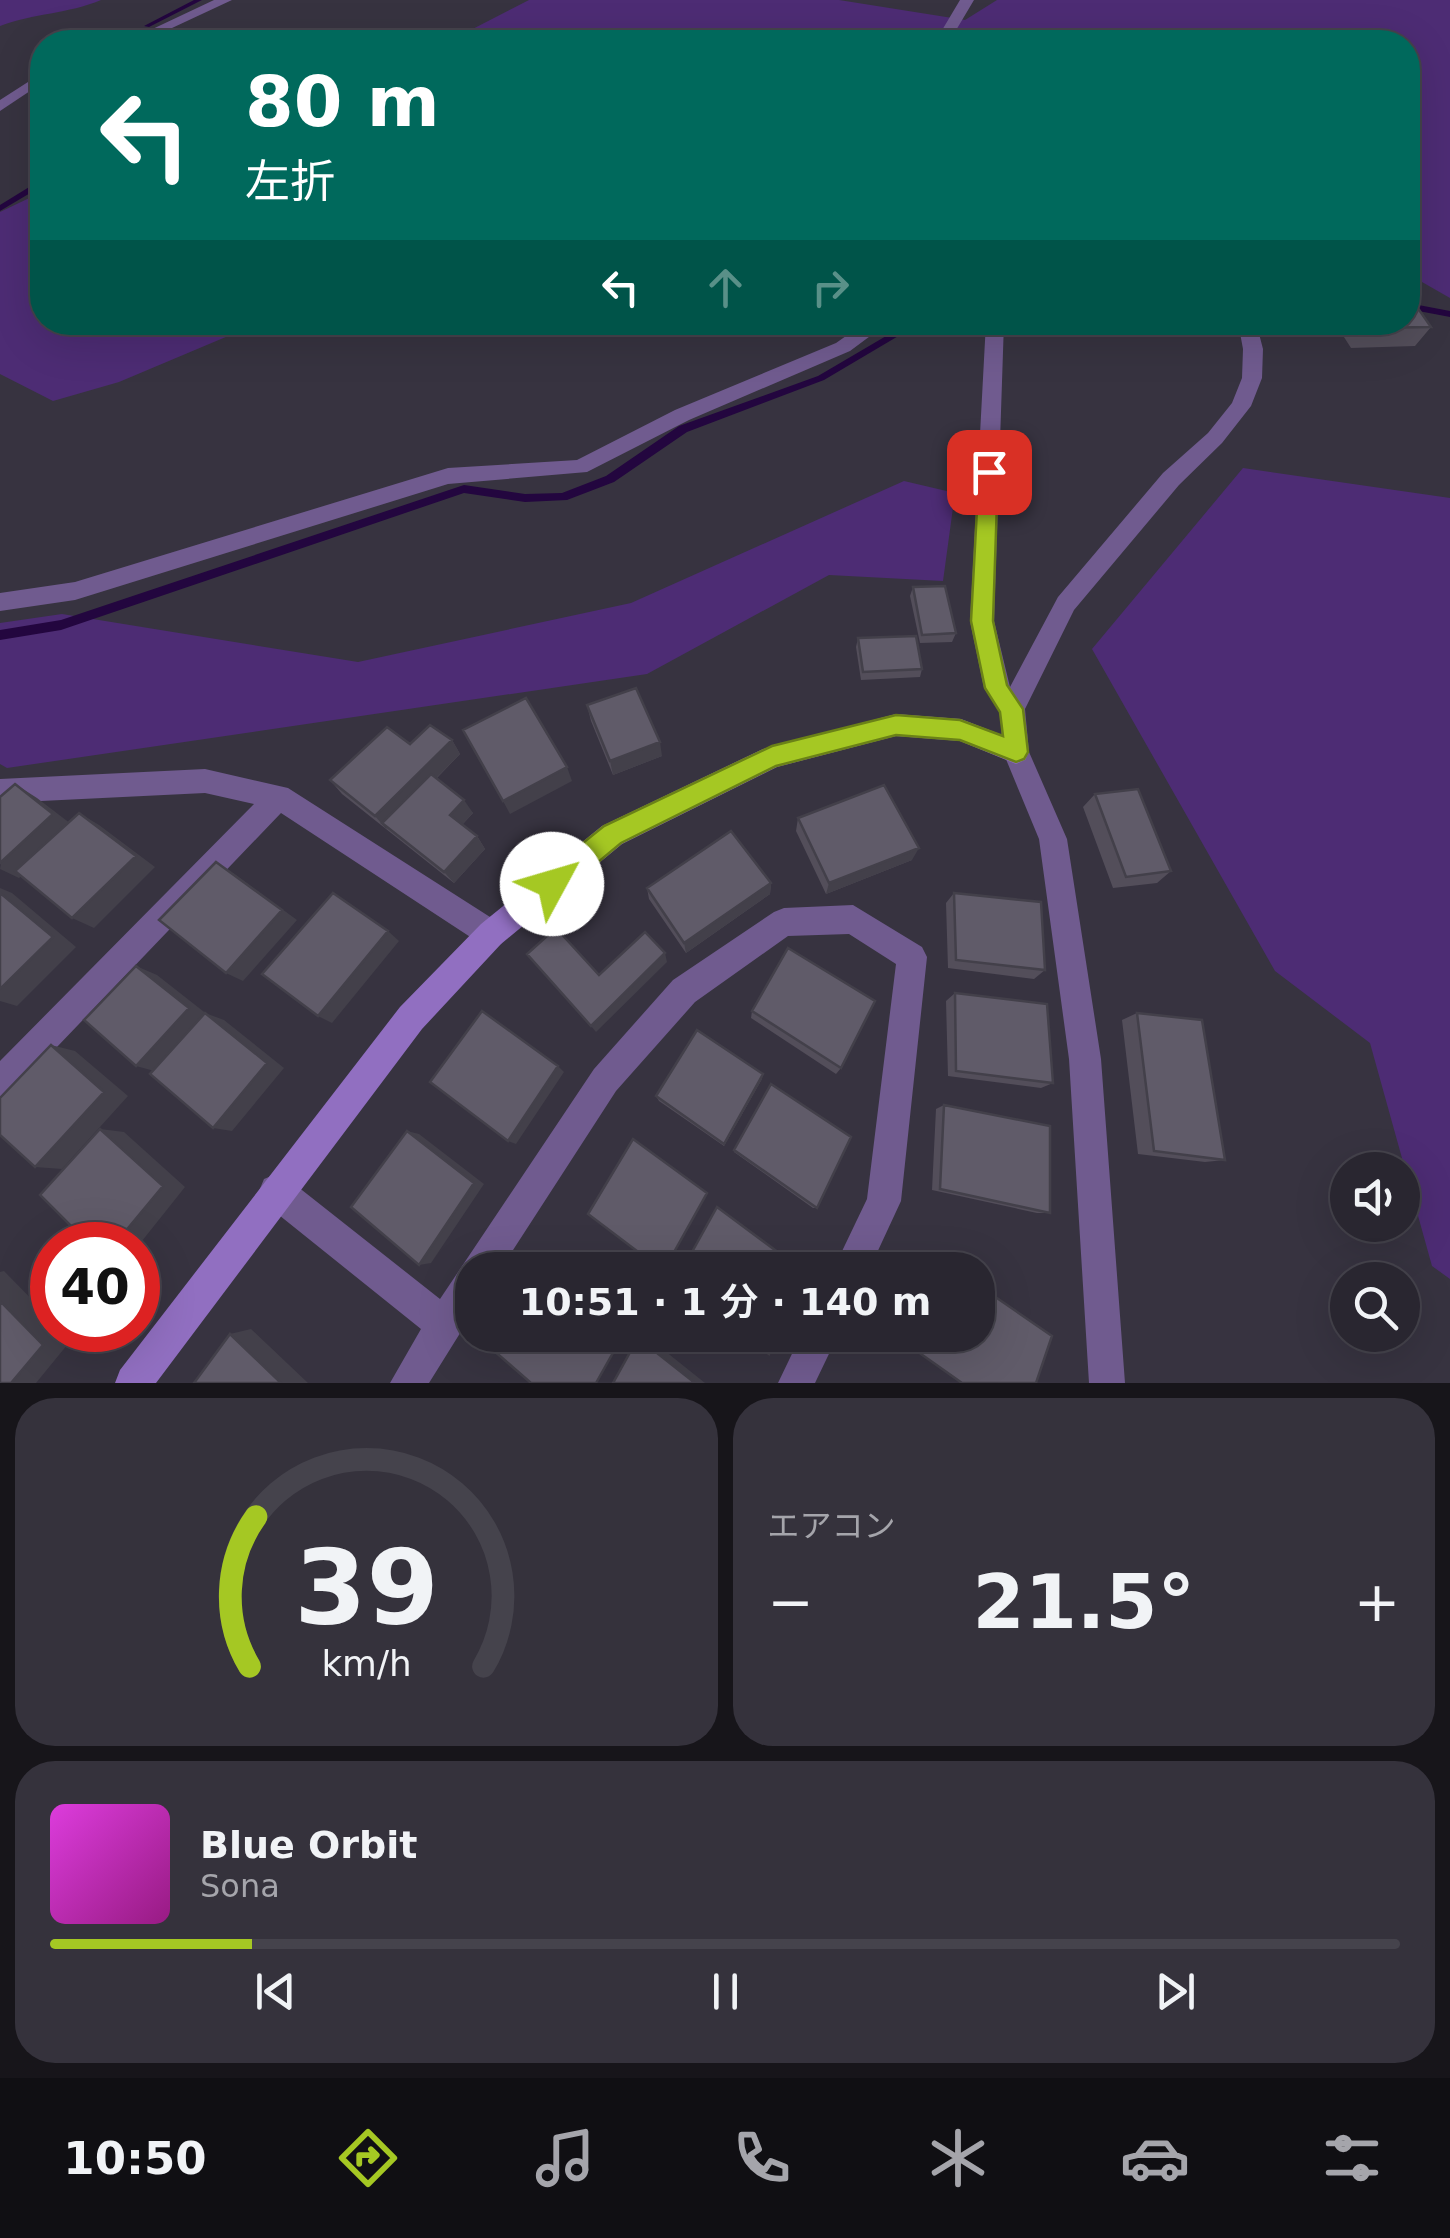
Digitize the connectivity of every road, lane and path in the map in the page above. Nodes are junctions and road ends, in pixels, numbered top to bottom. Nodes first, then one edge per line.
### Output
1 (225, 0) edge
2 (967, 0) edge
3 (159, 30) edge
4 (946, 30) edge
5 (30, 86) edge
6 (0, 107) edge
7 (861, 335) edge
8 (994, 335) edge
9 (1250, 335) edge
10 (0, 602) edge
11 (1012, 709) junction
12 (1016, 752) junction
13 (0, 792) edge
14 (279, 797) junction
15 (491, 934) junction
16 (0, 1084) edge
17 (276, 1191) junction
18 (492, 1252) edge
19 (860, 1252) edge
20 (455, 1308) edge
21 (444, 1325) junction
22 (812, 1352) edge
23 (133, 1383) edge
24 (408, 1383) edge
25 (796, 1383) edge
26 (1108, 1383) edge

1 - 3 street
2 - 4 street
5 - 6 street
7 - 10 street
8 - 11 street
9 - 11 street
11 - 12 street
12 - 15 street
12 - 26 street
13 - 14 street
14 - 15 street
14 - 16 street
15 - 17 street
17 - 21 street
17 - 23 street
18 - 19 street
20 - 21 street
21 - 24 street
22 - 25 street

